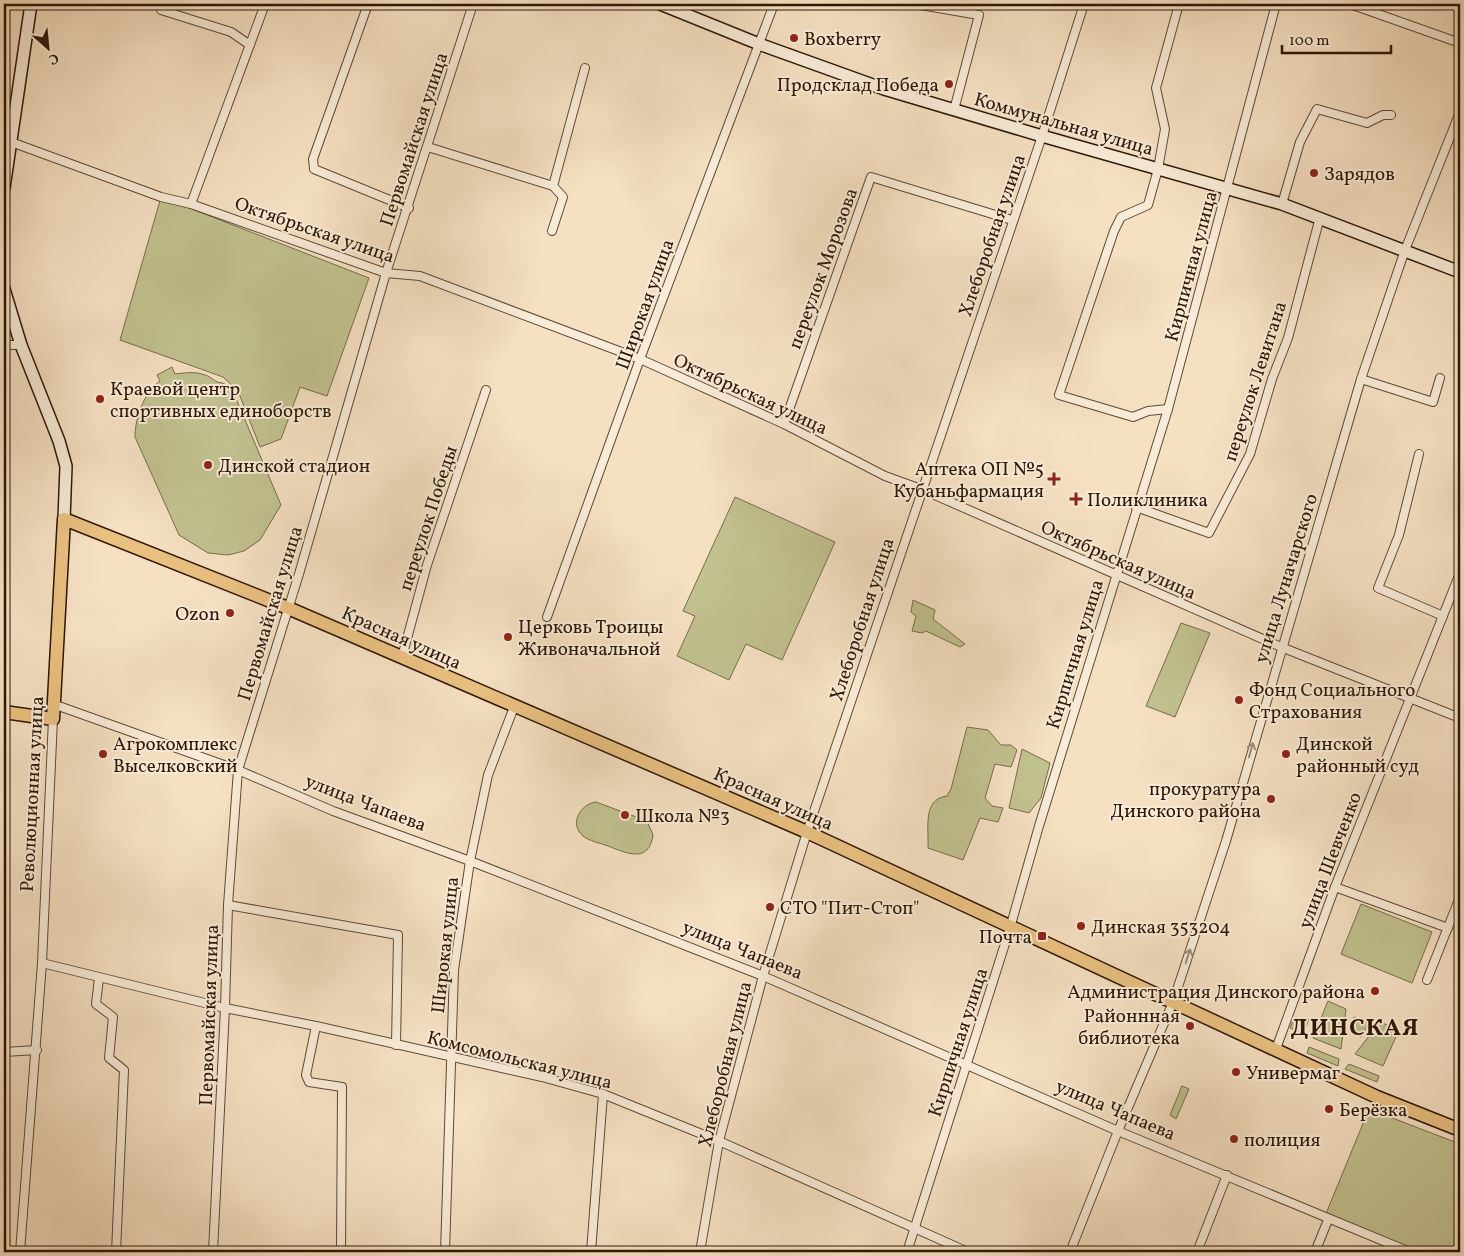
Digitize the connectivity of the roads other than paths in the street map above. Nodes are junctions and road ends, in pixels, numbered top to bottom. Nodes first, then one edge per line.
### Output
1 (31, 4) edge
2 (160, 4) edge
3 (265, 4) edge
4 (368, 4) edge
5 (473, 4) edge
6 (660, 4) edge
7 (774, 4) edge
8 (915, 4) edge
9 (1084, 4) edge
10 (1179, 4) edge
11 (1276, 4) edge
12 (1350, 4) edge
13 (687, 9) edge
14 (1460, 43) edge
15 (759, 44) junction
16 (250, 45) junction
17 (585, 68) dead end
18 (954, 110) junction
19 (1460, 112) edge
20 (1391, 115) dead end
21 (1042, 136) junction
22 (11, 142) junction
23 (428, 147) junction
24 (1158, 169) junction
25 (553, 186) junction
26 (1228, 187) junction
27 (4, 188) edge
28 (191, 204) junction
29 (1282, 204) junction
30 (409, 208) junction
31 (1320, 217) junction
32 (1012, 220) junction
33 (552, 231) dead end
34 (1405, 250) junction
35 (1460, 272) edge
36 (386, 273) junction
37 (4, 289) edge
38 (4, 345) edge
39 (22, 345) junction
40 (640, 359) junction
41 (1440, 378) dead end
42 (1361, 379) junction
43 (486, 390) dead end
44 (1168, 409) junction
45 (784, 424) junction
46 (1419, 454) dead end
47 (921, 489) junction
48 (1136, 507) junction
49 (64, 519) junction
50 (1460, 573) edge
51 (1115, 576) junction
52 (288, 608) junction
53 (1443, 616) junction
54 (547, 617) dead end
55 (1281, 647) junction
56 (402, 657) junction
57 (1410, 699) junction
58 (53, 704) junction
59 (514, 707) junction
60 (4, 712) edge
61 (53, 718) junction
62 (1460, 718) edge
63 (238, 770) junction
64 (807, 832) junction
65 (470, 861) junction
66 (1335, 888) junction
67 (1460, 897) edge
68 (228, 905) junction
69 (1010, 928) junction
70 (1448, 928) junction
71 (42, 963) junction
72 (763, 976) junction
73 (99, 978) junction
74 (1427, 980) dead end
75 (1173, 1002) junction
76 (225, 1008) junction
77 (316, 1026) junction
78 (396, 1045) junction
79 (1276, 1049) junction
80 (37, 1050) junction
81 (4, 1052) edge
82 (452, 1058) junction
83 (967, 1064) junction
84 (603, 1094) junction
85 (1460, 1130) edge
86 (1118, 1131) junction
87 (719, 1141) junction
88 (1227, 1175) junction
89 (1328, 1220) junction
90 (915, 1229) junction
91 (1391, 1249) edge
92 (20, 1252) edge
93 (116, 1252) edge
94 (213, 1252) edge
95 (340, 1252) edge
96 (445, 1252) edge
97 (591, 1252) edge
98 (700, 1252) edge
99 (907, 1252) edge
100 (968, 1252) edge
101 (1070, 1252) edge
102 (1196, 1252) edge
103 (1315, 1252) edge
104 (1410, 1252) edge

1 - 22 street
2 - 16 street
3 - 16 street
4 - 30 street
5 - 23 street, Первомайская улица
6 - 13 street, Коммунальная улица
7 - 15 street, Широкая улица
8 - 18 street
9 - 21 street, Хлеборобная улица
10 - 24 street
11 - 26 street, Кирпичная улица
12 - 14 street
13 - 15 street, Коммунальная улица
15 - 18 street, Коммунальная улица
15 - 40 street, Широкая улица
16 - 28 street
17 - 25 street
18 - 21 street, Коммунальная улица
19 - 34 street, улица Луначарского
20 - 29 street
21 - 24 street, Коммунальная улица
21 - 32 street, Хлеборобная улица
22 - 27 street
22 - 28 street, Октябрьская улица
23 - 25 street
23 - 30 street, Первомайская улица
24 - 26 street, Коммунальная улица
24 - 44 street
25 - 33 street
26 - 29 street, Коммунальная улица
26 - 44 street, Кирпичная улица
28 - 36 street, Октябрьская улица
29 - 31 street, Коммунальная улица
30 - 36 street, Первомайская улица
31 - 34 street, Коммунальная улица
31 - 48 street, переулок Левитана
32 - 45 street, переулок Морозова
32 - 47 street, Хлеборобная улица
34 - 35 street, Коммунальная улица
34 - 42 street, улица Луначарского
36 - 40 street, Октябрьская улица
36 - 52 street, Первомайская улица
37 - 39 street, Революционная улица
38 - 39 street
39 - 49 street, Революционная улица
40 - 45 street, Октябрьская улица
40 - 54 street, Широкая улица
41 - 42 street
42 - 55 street, улица Луначарского
43 - 56 street, переулок Победы
44 - 48 street, Кирпичная улица
45 - 47 street, Октябрьская улица
46 - 53 street
47 - 51 street, Октябрьская улица
47 - 64 street, Хлеборобная улица
48 - 51 street, Кирпичная улица
49 - 52 main road, Красная улица
49 - 58 main road, Революционная улица
50 - 53 street, улица Шевченко
51 - 55 street, Октябрьская улица
51 - 69 street, Кирпичная улица
52 - 56 main road, Красная улица
52 - 63 street, Первомайская улица
53 - 57 street, улица Шевченко
55 - 57 street, Октябрьская улица
75 -> 55 street, улица Луначарского
56 - 59 main road, Красная улица
57 - 62 street, Октябрьская улица
57 - 66 street, улица Шевченко
58 - 61 main road, Революционная улица
58 - 63 street, улица Чапаева
59 - 64 main road, Красная улица
59 - 65 street, Широкая улица
60 - 61 main road
61 - 71 street, Революционная улица
63 - 65 street, улица Чапаева
63 - 68 street, Первомайская улица
64 - 69 main road, Красная улица
64 - 72 street, Хлеборобная улица
65 - 72 street, улица Чапаева
65 - 82 street, Широкая улица
66 - 70 street
66 - 79 street, улица Шевченко
67 - 70 street
68 - 76 street, Первомайская улица
68 - 78 street
69 - 75 main road, Красная улица
69 - 83 street, Кирпичная улица
70 - 74 street
71 - 73 street, Комсомольская улица
71 - 80 street, Революционная улица
72 - 83 street, улица Чапаева
72 - 87 street, Хлеборобная улица
73 - 76 street, Комсомольская улица
73 - 93 street
75 - 79 main road, Красная улица
75 - 86 street, улица Луначарского
76 - 77 street, Комсомольская улица
76 - 94 street, Первомайская улица
77 - 78 street, Комсомольская улица
77 - 95 street
78 - 82 street, Комсомольская улица
79 - 85 main road, Красная улица
80 - 81 street
80 - 92 street, Революционная улица
82 - 84 street, Комсомольская улица
82 - 96 street, Широкая улица
83 - 86 street, улица Чапаева
83 - 90 street, Кирпичная улица
84 - 87 street, Комсомольская улица
84 - 97 street
86 - 88 street, улица Чапаева
86 - 101 street, улица Луначарского
87 - 90 street, Комсомольская улица
87 - 98 street, Хлеборобная улица
88 - 89 street, улица Чапаева
88 - 102 street
89 - 91 street, улица Чапаева
89 - 103 street
90 - 99 street, Кирпичная улица
90 - 100 street, Комсомольская улица
91 - 104 street, улица Чапаева

